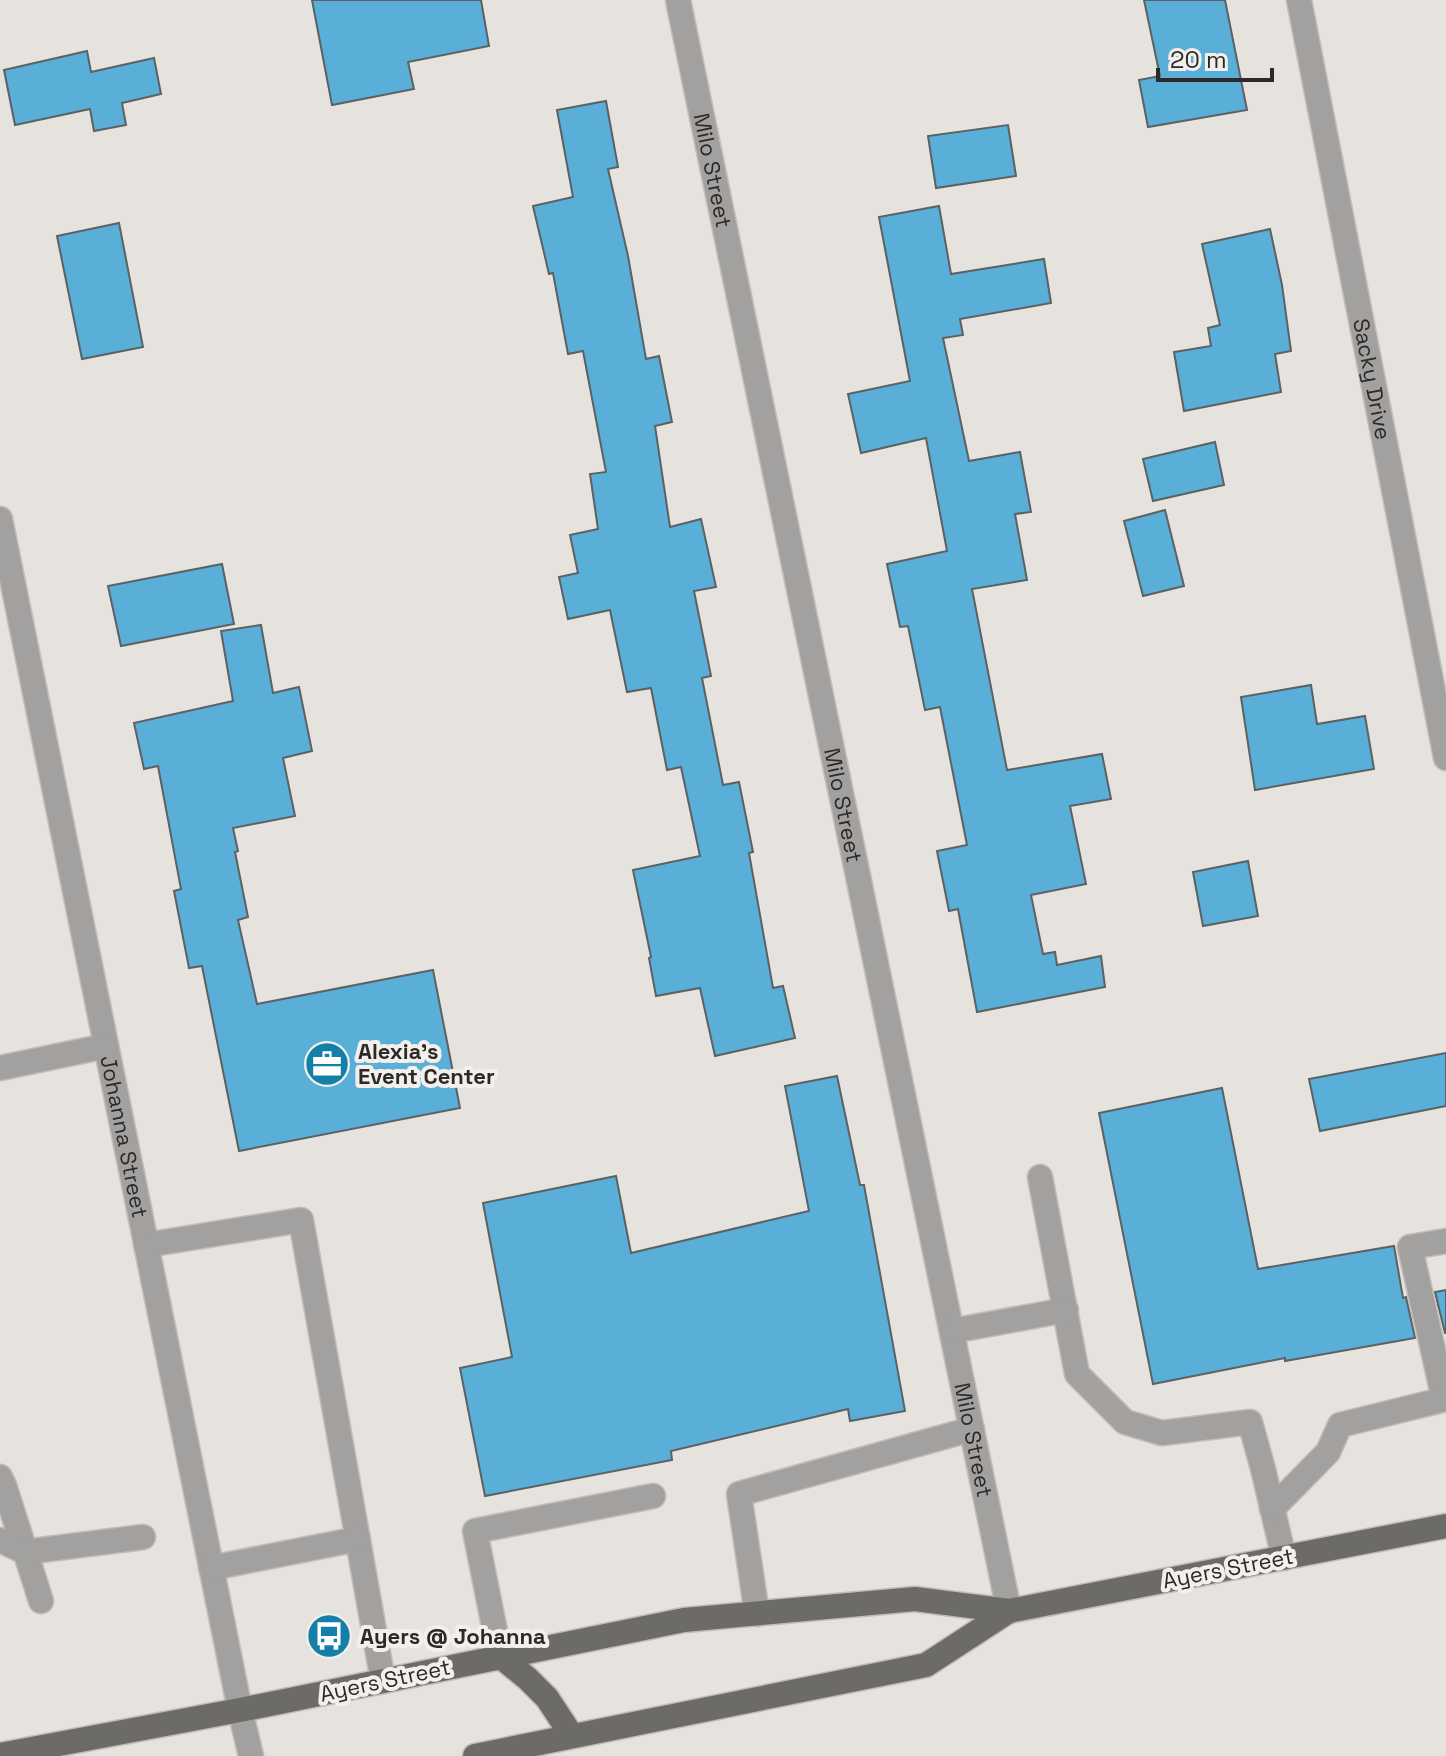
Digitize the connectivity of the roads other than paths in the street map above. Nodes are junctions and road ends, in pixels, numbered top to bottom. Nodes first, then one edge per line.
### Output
1 (678, 0) edge
2 (1299, 0) edge
3 (0, 519) edge
4 (1446, 758) edge
5 (106, 1046) junction
6 (0, 1068) edge
7 (1040, 1177) dead end
8 (1446, 1241) edge
9 (146, 1245) junction
10 (1066, 1310) junction
11 (952, 1331) junction
12 (1445, 1399) edge
13 (972, 1429) junction
14 (0, 1477) edge
15 (653, 1496) dead end
16 (1272, 1509) junction
17 (1446, 1526) edge
18 (143, 1537) dead end
19 (358, 1539) junction
20 (0, 1540) edge
21 (25, 1552) junction
22 (1284, 1558) junction
23 (211, 1568) junction
24 (41, 1601) dead end
25 (1009, 1611) junction
26 (757, 1614) junction
27 (500, 1656) junction
28 (383, 1681) junction
29 (240, 1710) junction
30 (572, 1736) junction
31 (0, 1755) edge
32 (251, 1756) edge
33 (475, 1756) edge

1 - 11 street, Milo Street
2 - 4 street, Sacky Drive
3 - 5 street, Johanna Street
5 - 6 street
5 - 9 street, Johanna Street
7 - 10 street
8 - 12 street
9 - 19 street
9 - 23 street, Johanna Street
10 - 11 street
10 - 16 street
11 - 13 street, Milo Street
12 - 16 street
13 - 25 street, Milo Street
13 - 26 street
14 - 21 street
15 - 27 street
16 - 22 street
17 - 22 main road, Ayers Street
18 - 21 street
19 - 23 street
19 - 28 street
20 - 21 street
21 - 24 street
22 - 25 main road, Ayers Street
23 - 29 street, Johanna Street
25 - 26 main road, Ayers Street
25 - 30 main road, Ayers Street
26 - 27 main road, Ayers Street
27 - 28 main road, Ayers Street
27 - 30 main road
28 - 29 main road, Ayers Street
29 - 31 main road, Ayers Street
29 - 32 street, Johanna Street
30 - 33 main road, Ayers Street

